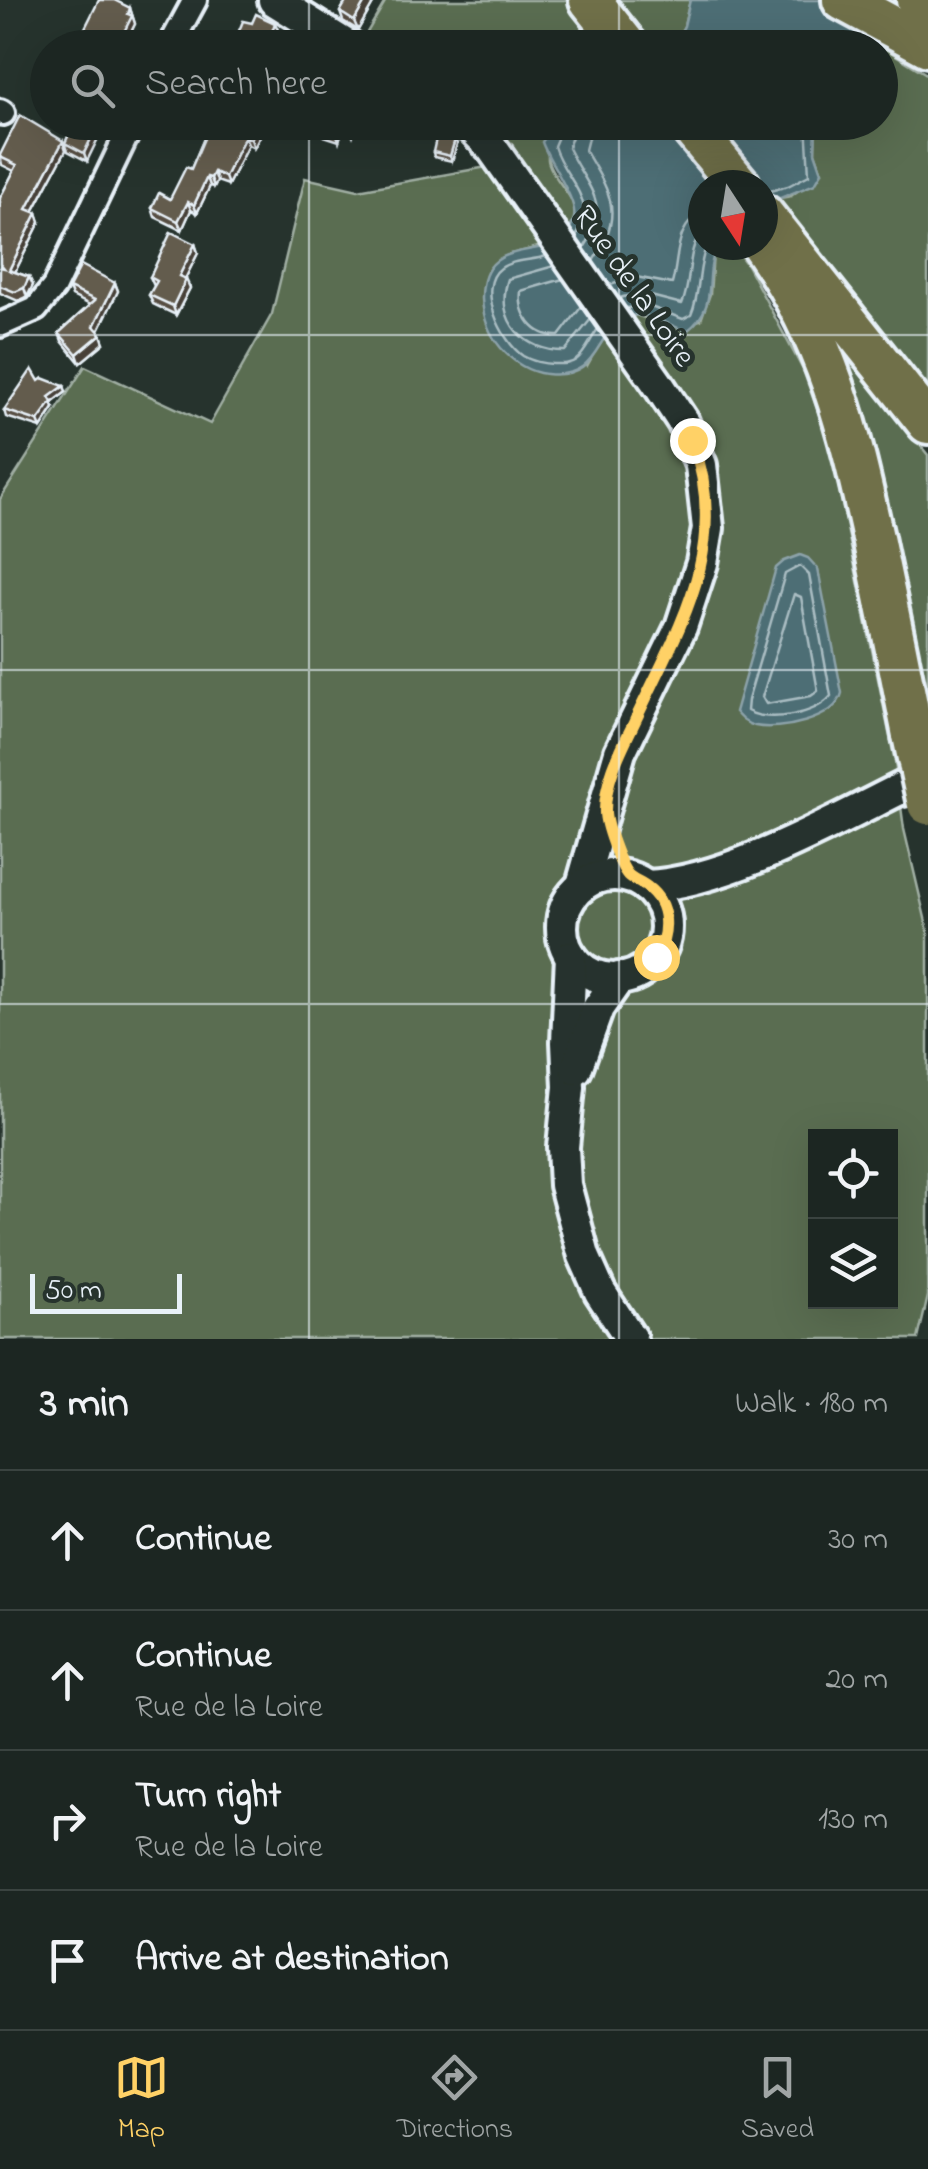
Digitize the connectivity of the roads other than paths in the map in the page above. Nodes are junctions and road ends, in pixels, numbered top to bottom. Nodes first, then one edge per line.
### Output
1 (195, 0) edge
2 (274, 0) edge
3 (590, 0) edge
4 (843, 0) edge
5 (917, 0) edge
6 (928, 6) edge
7 (178, 30) edge
8 (322, 30) edge
9 (614, 30) edge
10 (928, 46) edge
11 (124, 140) edge
12 (484, 140) edge
13 (687, 140) edge
14 (700, 140) edge
15 (708, 170) edge
16 (726, 170) edge
17 (778, 248) edge
18 (778, 259) edge
19 (0, 325) edge
20 (928, 423) edge
21 (928, 775) edge
22 (928, 804) edge
23 (606, 806) junction
24 (744, 863) junction
25 (638, 882) junction
26 (582, 885) junction
27 (666, 926) junction
28 (570, 956) junction
29 (619, 978) junction
30 (569, 1087) junction
31 (631, 1339) edge

1 - 7 street
2 - 8 street
3 - 9 highway
4 - 10 highway
5 - 6 highway
11 - 19 street
12 - 23 street, Rue de la Loire
13 - 15 highway
14 - 16 highway
17 - 20 highway
18 - 22 highway, bridge
21 - 24 street
23 - 25 street
23 - 26 street, Rue de la Loire
24 - 25 street
24 - 27 street
25 - 26 street
25 - 27 street
26 - 28 street
27 - 29 street
28 - 29 street
28 - 30 street
29 - 30 street
30 - 31 street

